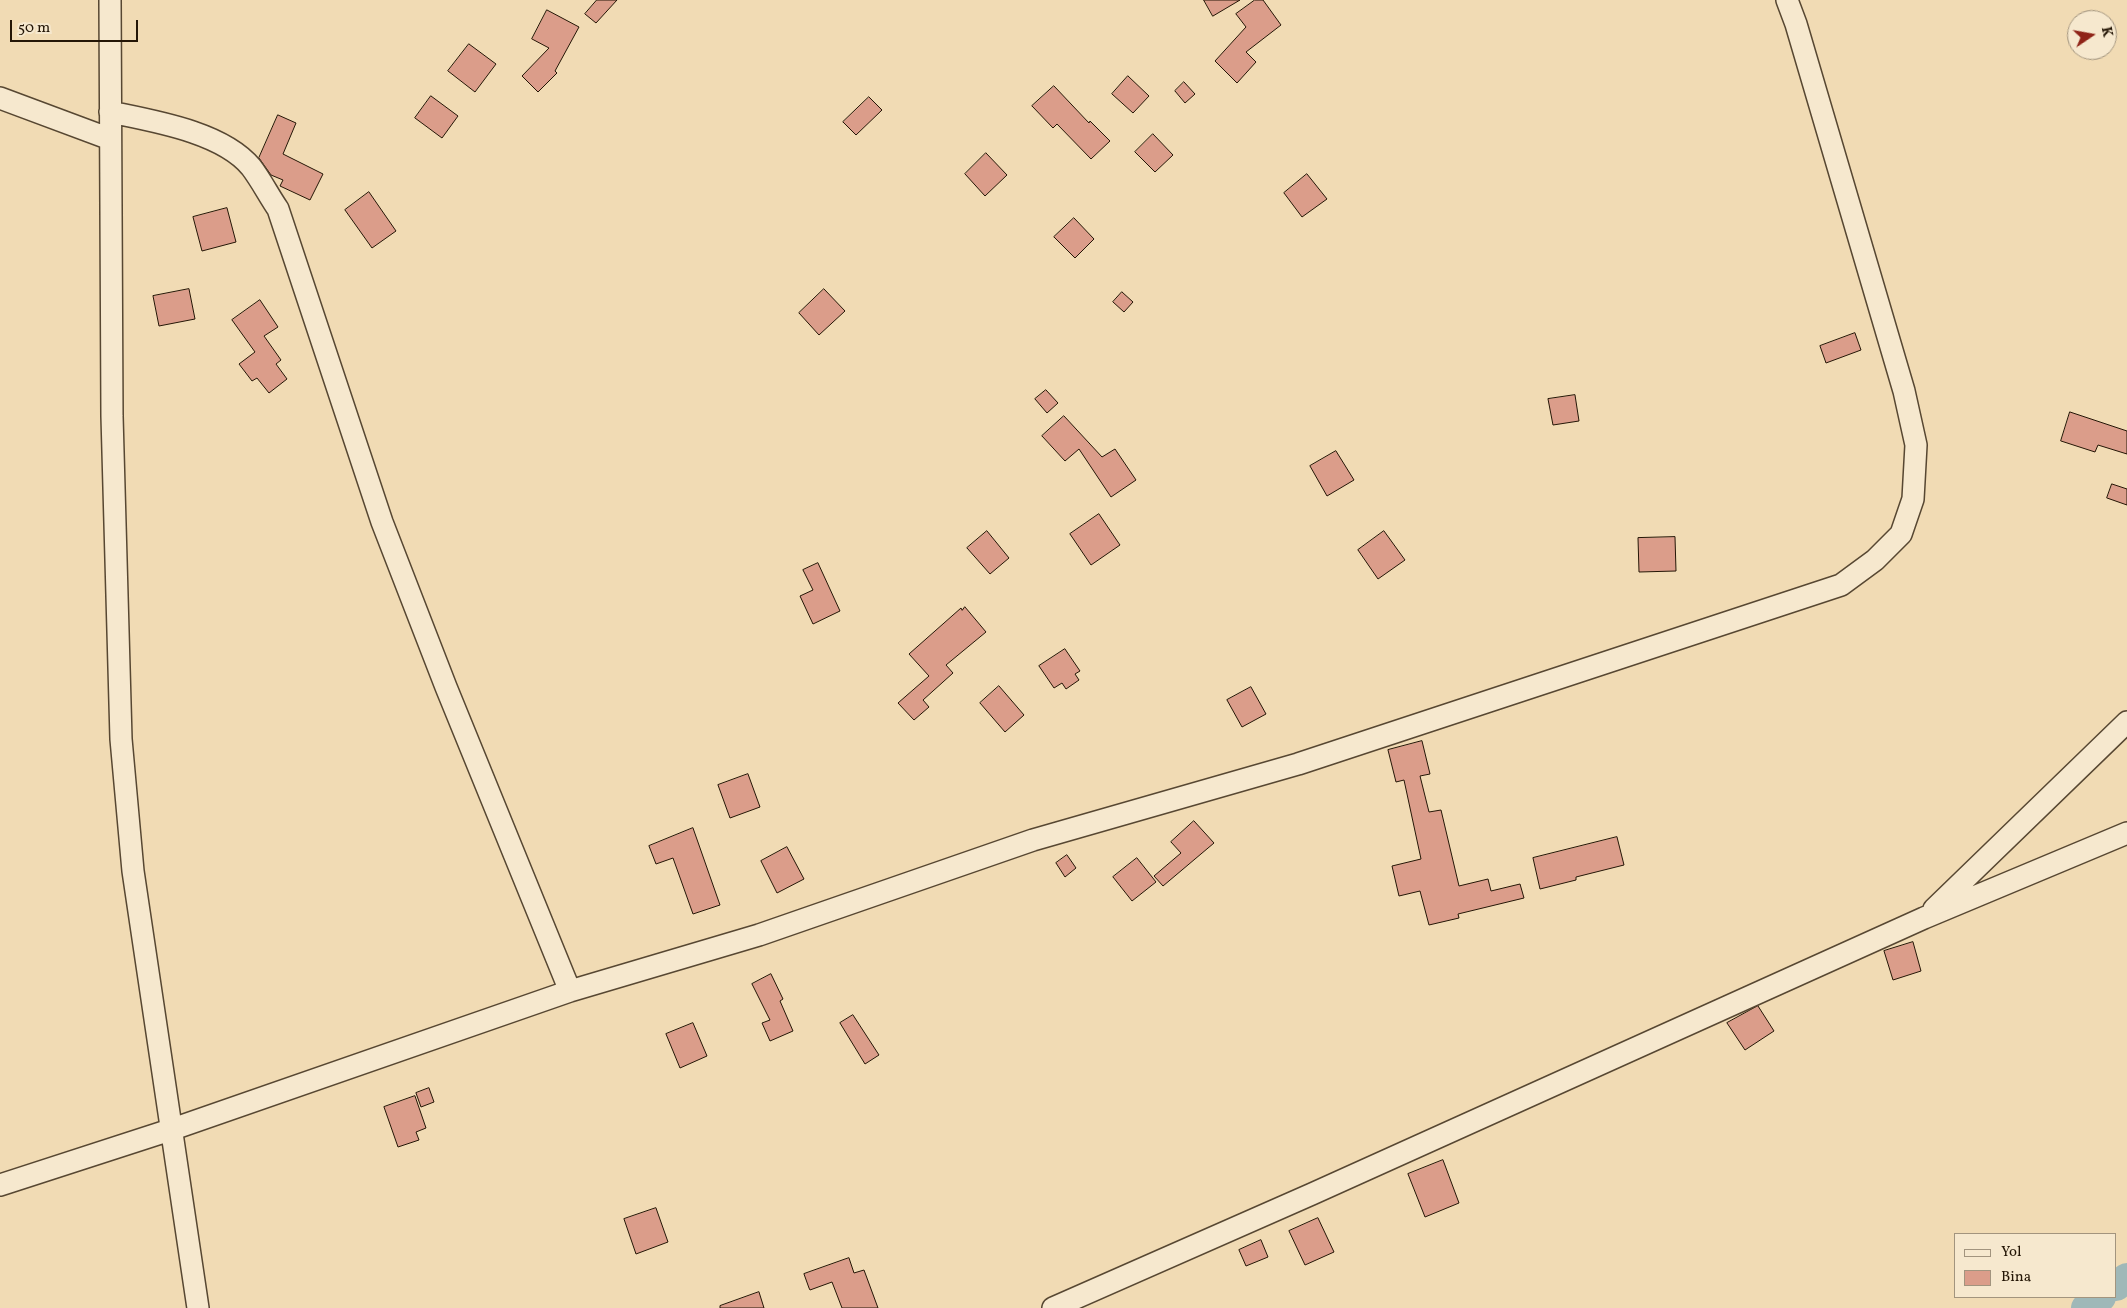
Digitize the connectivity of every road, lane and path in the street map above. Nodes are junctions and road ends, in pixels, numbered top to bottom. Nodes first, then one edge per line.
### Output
1 (110, 0) edge
2 (1787, 0) edge
3 (0, 98) edge
4 (110, 112) junction
5 (110, 139) junction
6 (2127, 722) edge
7 (2127, 833) edge
8 (1924, 918) junction
9 (570, 990) junction
10 (173, 1129) junction
11 (0, 1185) edge
12 (198, 1308) edge
13 (1053, 1308) edge

1 - 4 street
2 - 9 street
3 - 5 street
4 - 5 street
4 - 9 street
5 - 10 street
6 - 8 street
7 - 8 street
8 - 13 street
9 - 10 street
10 - 11 street
10 - 12 street

